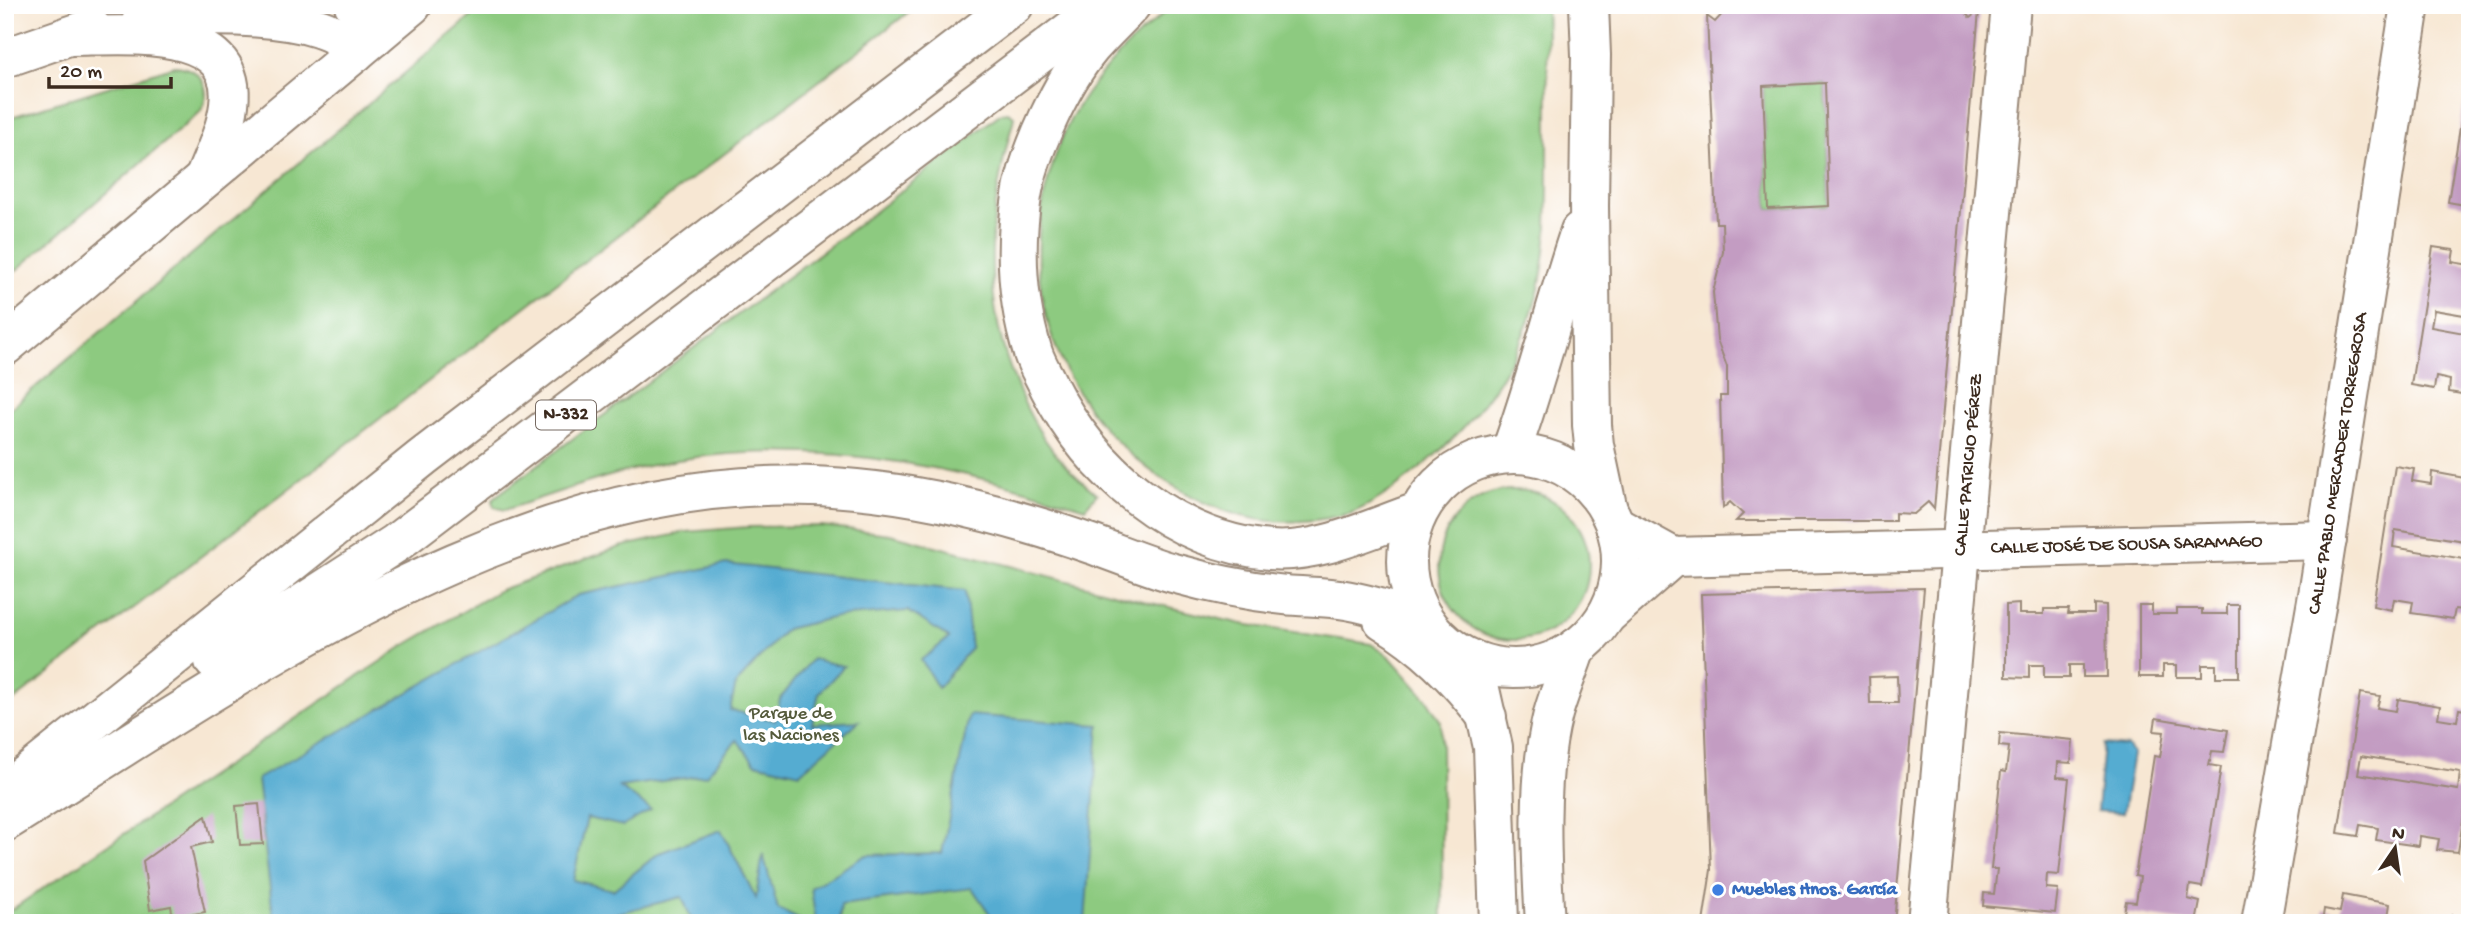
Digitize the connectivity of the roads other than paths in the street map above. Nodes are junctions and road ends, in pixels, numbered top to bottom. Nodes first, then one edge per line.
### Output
1 (161, 5) edge
2 (354, 5) edge
3 (412, 5) edge
4 (1014, 5) edge
5 (1104, 5) edge
6 (1131, 5) edge
7 (1589, 5) edge
8 (2011, 5) edge
9 (2410, 5) edge
10 (112, 21) junction
11 (70, 36) junction
12 (365, 45) junction
13 (5, 58) edge
14 (205, 178) junction
15 (1589, 206) junction
16 (5, 346) edge
17 (1510, 454) junction
18 (1418, 512) junction
19 (1611, 516) junction
20 (2327, 540) junction
21 (1960, 550) junction
22 (1672, 557) junction
23 (1337, 598) junction
24 (1606, 615) junction
25 (1427, 624) junction
26 (1576, 648) junction
27 (1472, 659) junction
28 (1487, 717) junction
29 (5, 793) edge
30 (5, 822) edge
31 (1499, 923) edge
32 (1545, 923) edge
33 (1927, 923) edge
34 (2261, 923) edge

1 - 10 main road
2 - 12 main road
3 - 12 main road
4 - 29 main road, N-332
5 - 29 main road, N-332
6 - 18 main road
7 - 15 main road
8 - 21 main road, CALLE PATRICIO PÉREZ
9 - 20 main road, CALLE PABLO MERCADER TORREGROSA
10 - 11 main road
10 - 12 main road
11 - 13 main road
11 - 14 main road
12 - 14 main road
14 - 16 main road
15 - 17 main road
15 - 19 main road
17 - 18 main road
17 - 19 main road
18 - 25 main road
19 - 22 main road
19 - 24 main road
20 - 21 main road, CALLE JOSÉ DE SOUSA SARAMAGO
20 - 34 main road, CALLE PABLO MERCADER TORREGROSA
21 - 22 main road, CALLE JOSÉ DE SOUSA SARAMAGO
21 - 33 main road, CALLE PATRICIO PÉREZ
22 - 24 main road
23 - 25 main road
23 - 28 main road
23 - 30 main road
24 - 26 main road
25 - 27 main road
26 - 27 main road
26 - 32 main road
27 - 28 main road
28 - 31 main road

